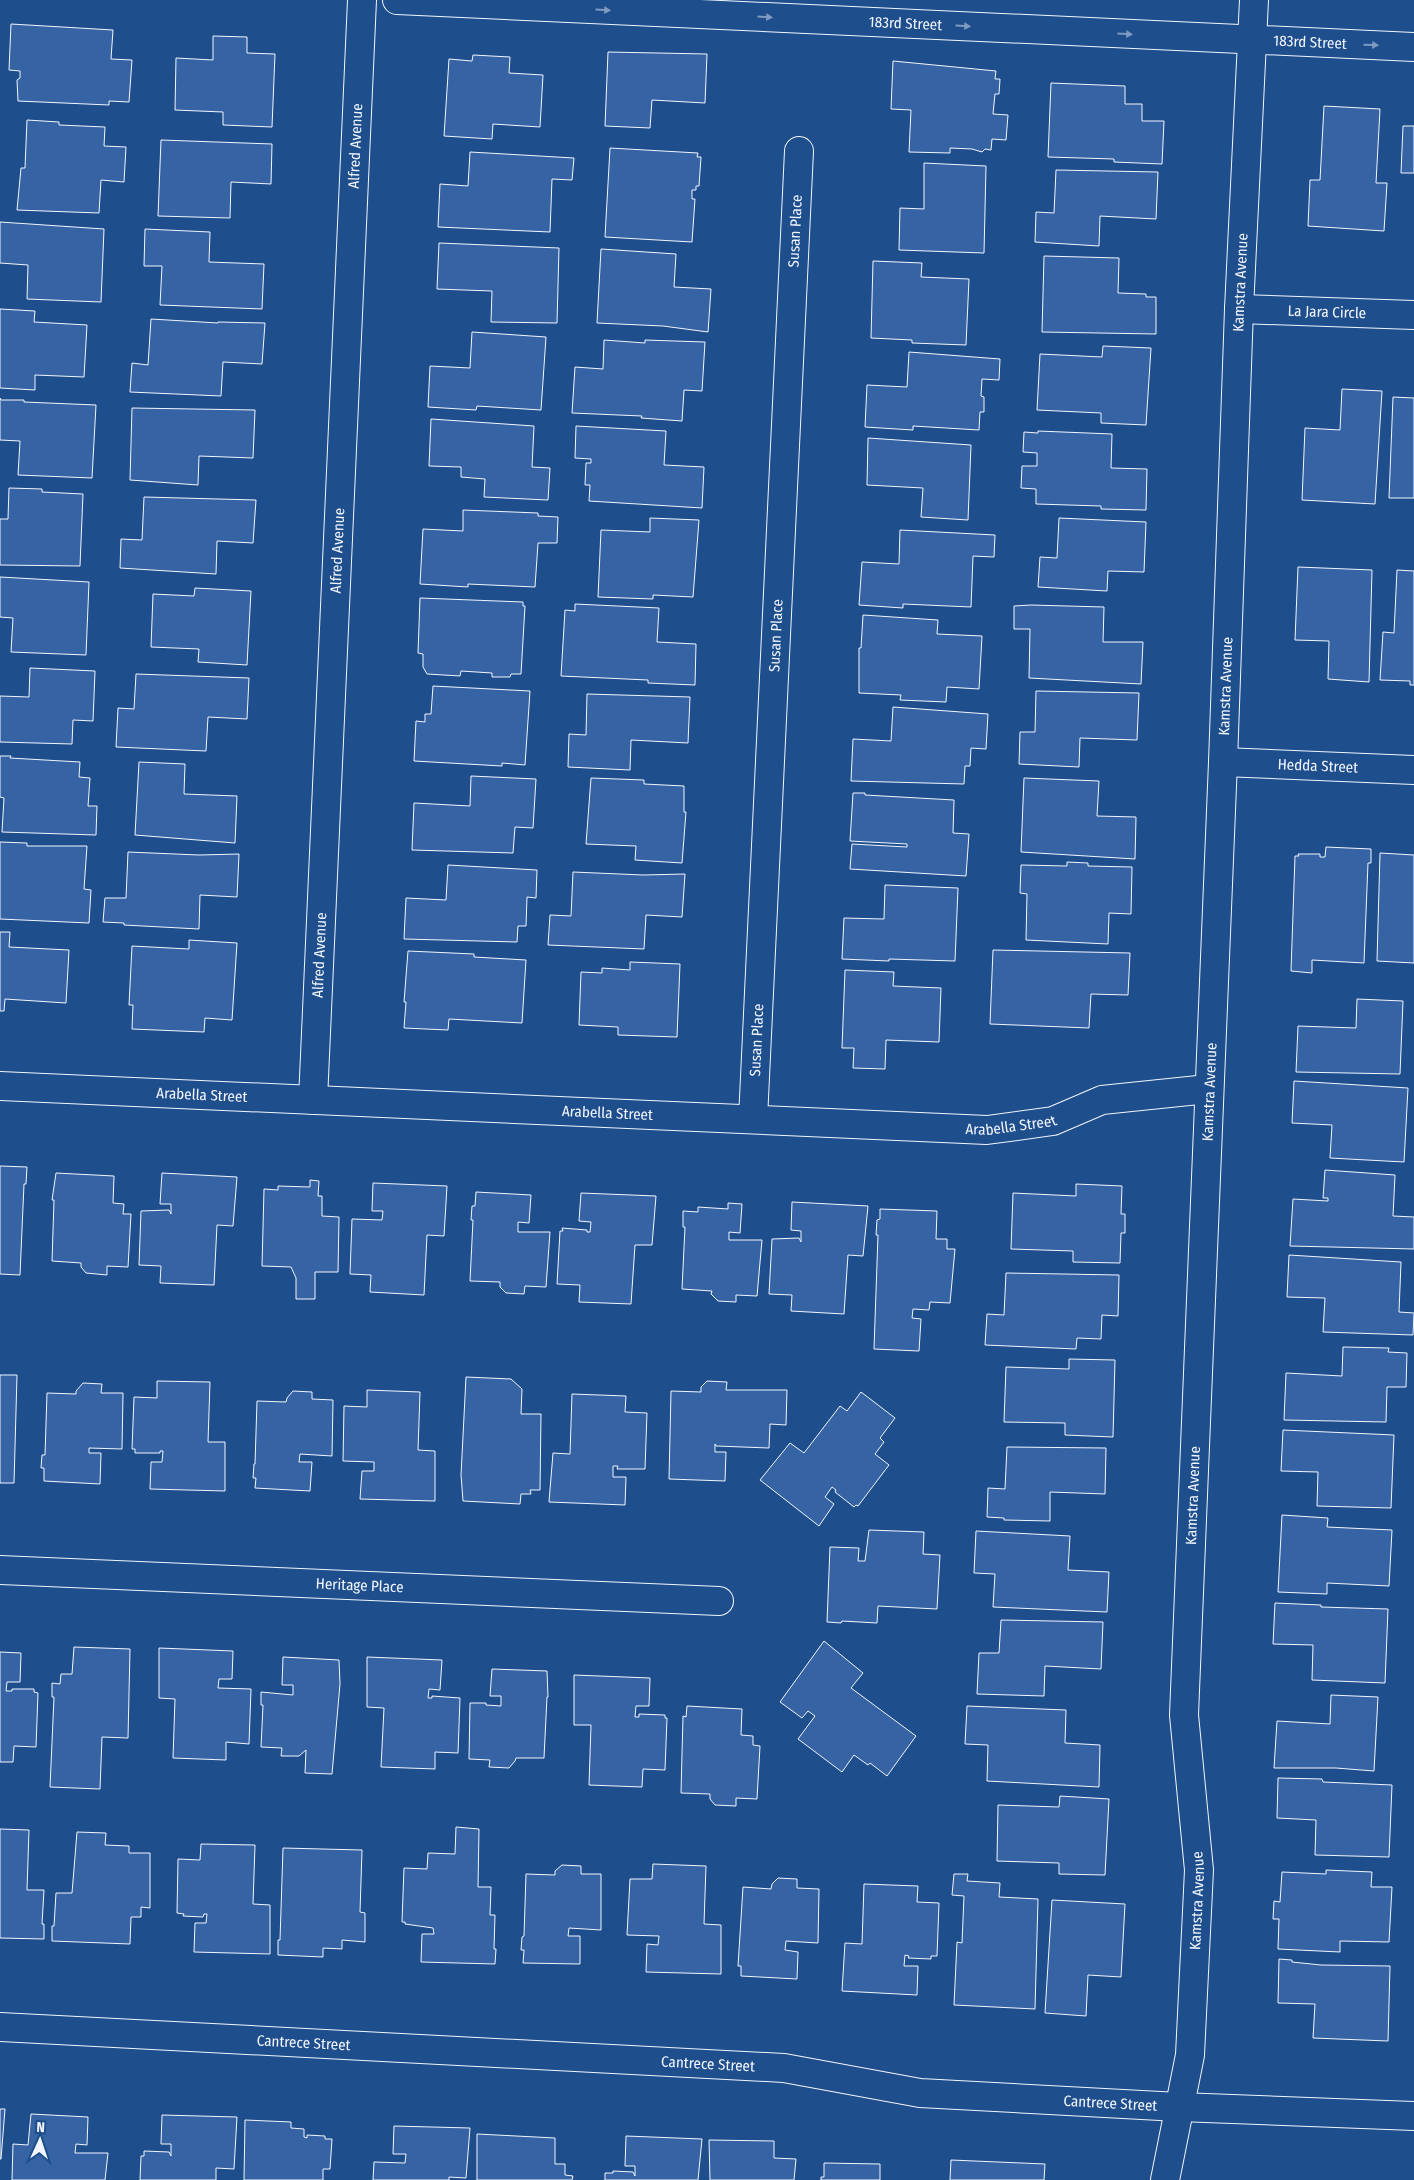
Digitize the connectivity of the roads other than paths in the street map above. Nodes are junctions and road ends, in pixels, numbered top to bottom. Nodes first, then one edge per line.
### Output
1 (362, 0) edge
2 (397, 0) edge
3 (1254, 0) edge
4 (1252, 40) junction
5 (1414, 47) edge
6 (799, 151) dead end
7 (1238, 309) junction
8 (1414, 315) edge
9 (1223, 762) junction
10 (1414, 770) edge
11 (0, 1086) edge
12 (1208, 1089) junction
13 (313, 1100) junction
14 (753, 1119) junction
15 (0, 1570) edge
16 (720, 1601) dead end
17 (0, 2026) edge
18 (1179, 2107) junction
19 (1414, 2116) edge
20 (1165, 2180) edge

1 - 13 street, Alfred Avenue
2 -> 4 street, 183rd Street
3 - 4 street, Kamstra Avenue
4 -> 5 street, 183rd Street
4 - 7 street, Kamstra Avenue
6 - 14 street, Susan Place
7 - 8 street, La Jara Circle
7 - 9 street, Kamstra Avenue
9 - 10 street, Hedda Street
9 - 12 street, Kamstra Avenue
11 - 13 street, Arabella Street
12 - 14 street, Arabella Street
12 - 18 street, Kamstra Avenue
13 - 14 street, Arabella Street
15 - 16 street, Heritage Place
17 - 18 street, Cantrece Street
18 - 19 street, Cantrece Street
18 - 20 street, Kamstra Avenue

